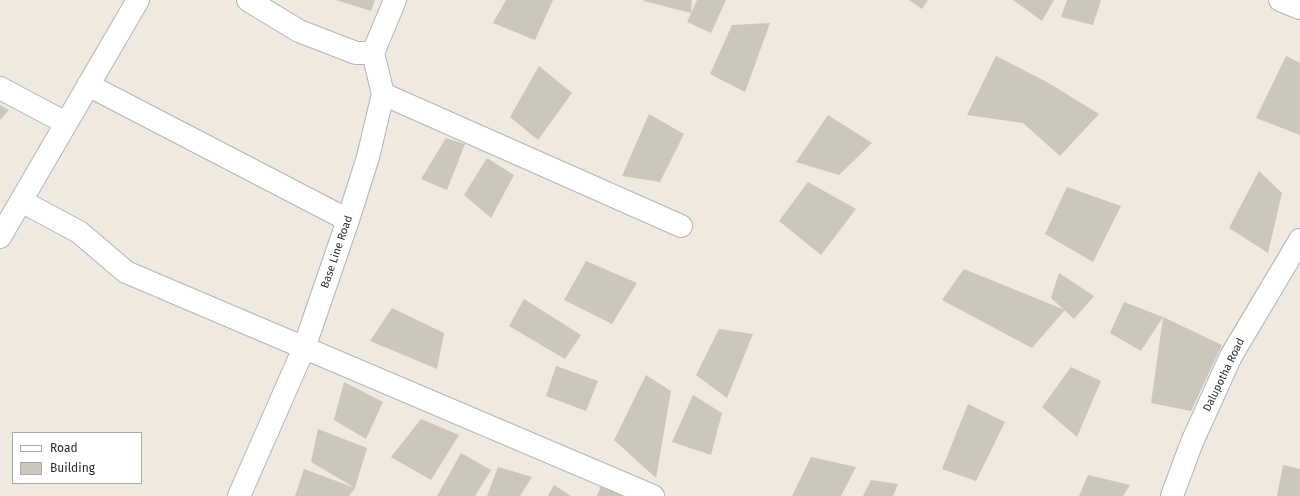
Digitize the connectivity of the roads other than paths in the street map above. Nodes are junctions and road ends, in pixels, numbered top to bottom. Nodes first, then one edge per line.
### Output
1 (138, 0) edge
2 (248, 0) edge
3 (395, 0) edge
4 (1280, 0) edge
5 (1300, 8) edge
6 (373, 53) junction
7 (88, 85) junction
8 (0, 88) edge
9 (383, 94) junction
10 (66, 123) junction
11 (21, 201) junction
12 (348, 220) junction
13 (681, 226) dead end
14 (0, 237) edge
15 (1300, 240) edge
16 (304, 348) junction
17 (239, 496) edge
18 (653, 496) edge
19 (1172, 496) edge

1 - 7 street
2 - 6 street
3 - 6 street
4 - 5 street
6 - 9 street, Base Line Road
7 - 10 street
7 - 12 street
8 - 10 street
9 - 12 street, Base Line Road
9 - 13 street
10 - 11 street
11 - 14 street
11 - 16 street
12 - 16 street, Base Line Road
15 - 19 street, Dalupotha Road
16 - 17 street, Base Line Road
16 - 18 street

